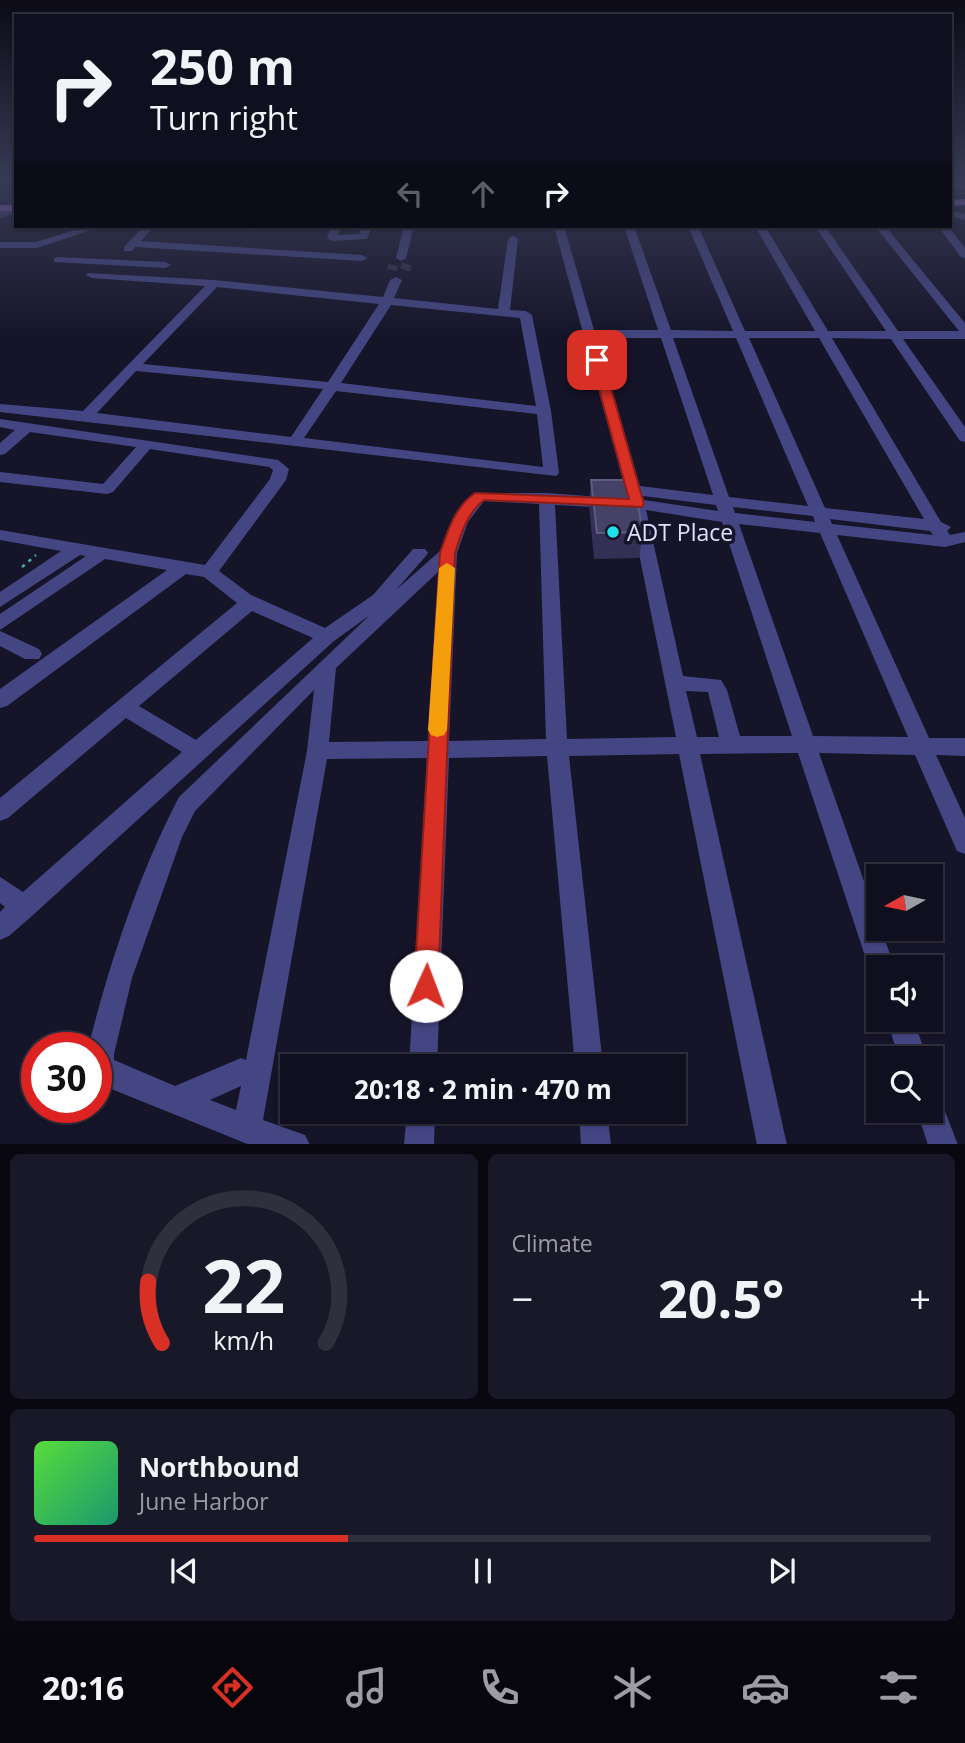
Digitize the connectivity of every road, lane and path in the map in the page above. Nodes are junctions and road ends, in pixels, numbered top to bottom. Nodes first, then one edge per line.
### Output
1 (77, 232) edge
2 (143, 232) edge
3 (334, 232) edge
4 (365, 232) edge
5 (407, 232) edge
6 (561, 232) edge
7 (631, 232) edge
8 (696, 232) edge
9 (764, 232) edge
10 (824, 232) edge
11 (885, 232) edge
12 (948, 232) edge
13 (951, 237) junction
14 (513, 239) dead end
15 (965, 239) edge
16 (133, 244) junction
17 (0, 245) edge
18 (965, 255) edge
19 (362, 258) dead end
20 (58, 260) dead end
21 (114, 262) junction
22 (165, 265) dead end
23 (92, 275) dead end
24 (214, 283) junction
25 (387, 301) junction
26 (505, 311) junction
27 (739, 333) junction
28 (965, 333) edge
29 (590, 334) junction
30 (666, 334) junction
31 (824, 334) junction
32 (894, 334) junction
33 (134, 367) junction
34 (332, 386) junction
35 (0, 408) edge
36 (544, 411) junction
37 (86, 416) junction
38 (0, 423) edge
39 (24, 431) junction
40 (965, 438) edge
41 (294, 443) junction
42 (143, 449) junction
43 (0, 450) edge
44 (0, 477) edge
45 (635, 497) junction
46 (547, 498) junction
47 (723, 499) junction
48 (818, 510) junction
49 (731, 518) junction
50 (935, 525) junction
51 (825, 527) junction
52 (0, 535) edge
53 (965, 535) edge
54 (945, 542) junction
55 (49, 543) junction
56 (78, 548) junction
57 (102, 553) junction
58 (419, 553) dead end
59 (447, 553) junction
60 (183, 567) junction
61 (20, 569) dead end
62 (209, 572) junction
63 (0, 601) edge
64 (252, 601) junction
65 (0, 624) edge
66 (327, 636) junction
67 (0, 638) edge
68 (32, 654) dead end
69 (327, 665) junction
70 (674, 683) junction
71 (0, 700) edge
72 (124, 707) junction
73 (732, 744) junction
74 (805, 744) junction
75 (687, 745) junction
76 (557, 746) junction
77 (922, 746) junction
78 (965, 747) edge
79 (436, 748) junction
80 (197, 751) junction
81 (318, 751) junction
82 (0, 811) edge
83 (965, 844) edge
84 (0, 888) edge
85 (24, 907) junction
86 (0, 929) edge
87 (878, 955) edge
88 (423, 1054) edge
89 (588, 1054) edge
90 (241, 1072) dead end
91 (175, 1100) junction
92 (935, 1123) edge
93 (420, 1124) edge
94 (594, 1124) edge
95 (247, 1129) junction
96 (295, 1144) edge
97 (419, 1144) edge
98 (596, 1144) edge
99 (772, 1144) edge
100 (943, 1144) edge

1 - 17 street
2 - 16 street
3 - 4 street
5 - 25 street
6 - 29 street
7 - 30 street
8 - 27 street
9 - 31 street
10 - 32 street
11 - 28 street
12 - 13 street
13 - 15 street
13 - 18 street
14 - 26 street
16 - 19 street
16 - 21 street
20 - 21 street
21 - 22 street
23 - 24 street
24 - 25 street
24 - 33 street
25 - 26 street
25 - 34 street
26 - 36 street
27 - 30 street
27 - 31 street
27 - 48 street
28 - 32 street
29 - 30 street
29 - 45 street
30 - 47 street
31 - 32 street
31 - 50 street
32 - 40 street
33 - 34 street
33 - 37 street
34 - 36 street
34 - 41 street
35 - 37 street
36 - 41 street
37 - 41 street
38 - 39 street
39 - 42 street
39 - 43 street
42 - 44 street
42 - 62 street
45 - 46 street
45 - 47 street
45 - 49 street
45 - 70 street
46 - 59 street
46 - 76 street
47 - 48 street
47 - 49 street
48 - 50 street
48 - 51 street
49 - 51 street
49 - 74 street
50 - 53 street
50 - 54 street
51 - 54 street
51 - 77 street
52 - 55 street
53 - 54 street
55 - 56 street
55 - 61 path
56 - 57 street
56 - 63 street
57 - 60 street
57 - 65 street
58 - 66 street
59 - 69 street
59 - 79 street
60 - 62 street
60 - 71 street
62 - 64 street
64 - 66 street
64 - 72 street
66 - 80 street
67 - 68 street
69 - 81 street
69 - 91 street
70 - 73 street
70 - 75 street
72 - 80 street
72 - 82 street
73 - 74 street
73 - 75 street
74 - 77 street
74 - 87 street
75 - 76 street
75 - 99 street
76 - 79 street
76 - 89 street
77 - 78 street
77 - 83 street
79 - 81 street
79 - 88 street
80 - 85 street
81 - 95 street
84 - 85 street
85 - 86 street
90 - 91 street
91 - 95 street
92 - 100 street
93 - 97 street
94 - 98 street
95 - 96 street

